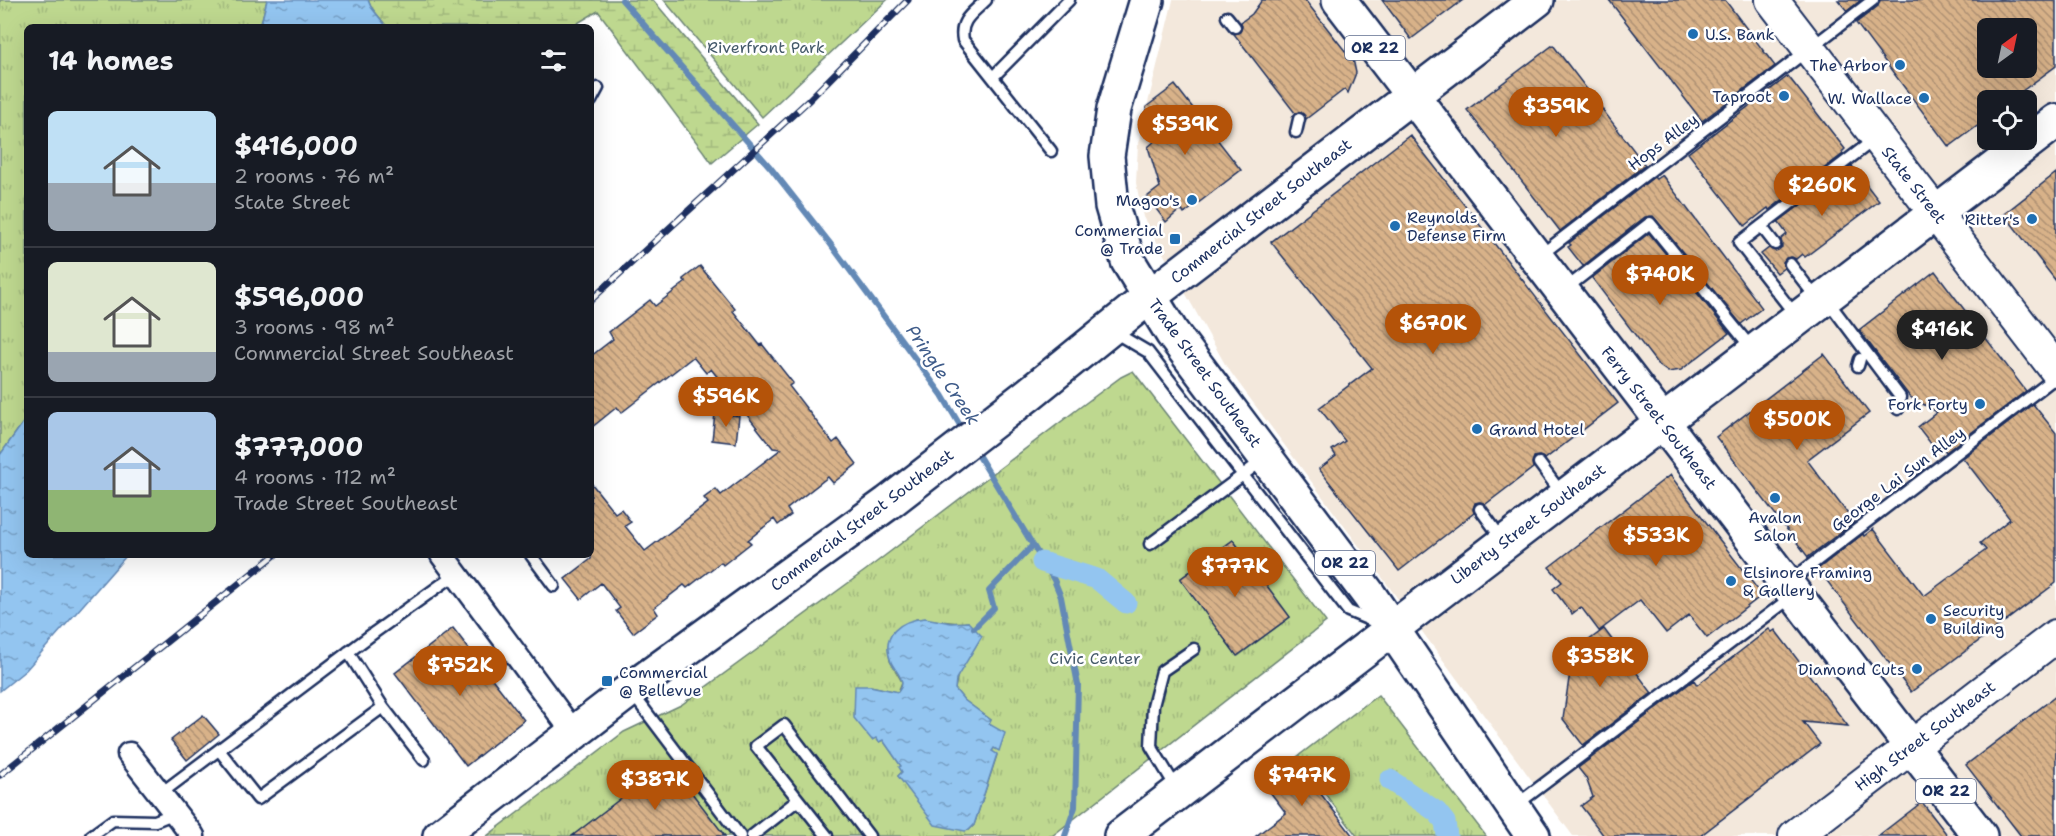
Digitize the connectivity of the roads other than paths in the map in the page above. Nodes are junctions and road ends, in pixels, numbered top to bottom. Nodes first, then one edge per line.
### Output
1 (986, 0) edge
2 (1069, 0) edge
3 (1147, 0) edge
4 (1339, 0) edge
5 (1537, 0) edge
6 (1772, 0) edge
7 (1874, 0) edge
8 (1227, 17) dead end
9 (1235, 27) dead end
10 (1809, 49) junction
11 (993, 77) junction
12 (598, 88) dead end
13 (594, 95) edge
14 (1412, 96) junction
15 (1299, 119) dead end
16 (2056, 121) edge
17 (1296, 132) dead end
18 (1877, 137) junction
19 (1051, 151) dead end
20 (1936, 213) junction
21 (1761, 226) junction
22 (1774, 244) dead end
23 (1535, 259) junction
24 (1128, 261) junction
25 (1790, 264) dead end
26 (1562, 292) junction
27 (1149, 297) junction
28 (1814, 306) junction
29 (1108, 329) junction
30 (1755, 351) junction
31 (2056, 370) edge
32 (2056, 377) edge
33 (1898, 409) dead end
34 (1663, 421) junction
35 (1539, 463) dead end
36 (1254, 466) junction
37 (1564, 497) junction
38 (1480, 509) dead end
39 (1504, 542) junction
40 (1150, 544) dead end
41 (444, 558) edge
42 (533, 558) edge
43 (456, 574) junction
44 (554, 586) dead end
45 (1791, 589) junction
46 (1392, 629) junction
47 (2056, 636) edge
48 (1194, 649) dead end
49 (348, 652) junction
50 (630, 690) junction
51 (383, 707) junction
52 (574, 733) junction
53 (1912, 746) junction
54 (219, 750) junction
55 (129, 754) dead end
56 (424, 760) dead end
57 (1179, 792) junction
58 (160, 794) junction
59 (798, 800) junction
60 (1513, 807) junction
61 (175, 813) junction
62 (1128, 831) edge
63 (824, 832) edge
64 (91, 836) edge
65 (193, 836) edge
66 (440, 836) edge
67 (740, 836) edge
68 (752, 836) edge
69 (812, 836) edge
70 (869, 836) edge
71 (1533, 836) edge
72 (1794, 836) edge
73 (1980, 836) edge

1 - 11 lane
2 - 11 lane
3 - 24 main road, Trade Street Southeast / OR 22
4 - 14 main road, Ferry Street Southeast / OR 22
5 - 14 main road, Commercial Street Southeast
6 - 10 main road, State Street
7 - 10 lane, Hops Alley
8 - 9 lane
10 - 18 main road, State Street
10 - 23 lane, Hops Alley
11 - 19 lane
12 - 13 lane
14 - 23 main road, Ferry Street Southeast / OR 22
14 - 27 main road, Commercial Street Southeast
15 - 17 lane
16 - 20 main road, Liberty Street Southeast
18 - 20 main road, State Street
18 - 21 lane
20 - 28 main road, Liberty Street Southeast
20 - 31 main road, State Street
21 - 22 lane
21 - 28 lane
23 - 26 main road, Ferry Street Southeast / OR 22
24 - 27 main road, Trade Street Southeast / OR 22
24 - 29 main road
25 - 28 lane
26 - 30 lane
26 - 34 main road, Ferry Street Southeast / OR 22
27 - 29 main road, Commercial Street Southeast
27 - 36 main road, Trade Street Southeast / OR 22
28 - 30 main road, Liberty Street Southeast
28 - 33 lane
29 - 36 lane, Trade Street Southeast
29 - 50 main road, Commercial Street Southeast
30 - 34 main road, Liberty Street Southeast
32 - 45 lane, George Lai Sun Alley
34 - 37 main road, Liberty Street Southeast
34 - 45 main road, Ferry Street Southeast / OR 22
35 - 37 lane
36 - 40 lane
36 - 46 main road, Trade Street Southeast / OR 22
37 - 39 main road, Liberty Street Southeast
38 - 39 lane
39 - 46 main road, Liberty Street Southeast
41 - 43 street
42 - 44 lane
43 - 49 lane
43 - 52 street
45 - 53 main road, Ferry Street Southeast / OR 22
45 - 60 lane, George Lai Sun Alley
46 - 57 main road, Liberty Street Southeast
46 - 60 main road, Trade Street Southeast / OR 22
47 - 53 main road, High Street Southeast
48 - 57 lane
49 - 51 lane
49 - 54 lane
50 - 52 main road, Commercial Street Southeast
50 - 67 lane
51 - 54 lane
51 - 56 lane
52 - 66 main road, Commercial Street Southeast
53 - 72 main road, High Street Southeast
53 - 73 main road, Ferry Street Southeast / OR 22
54 - 58 lane
55 - 58 street
57 - 62 main road, Liberty Street Southeast
58 - 61 street
59 - 63 lane
59 - 68 lane
59 - 70 lane
60 - 71 main road, Trade Street Southeast / OR 22
61 - 64 lane
61 - 65 street
63 - 69 lane

